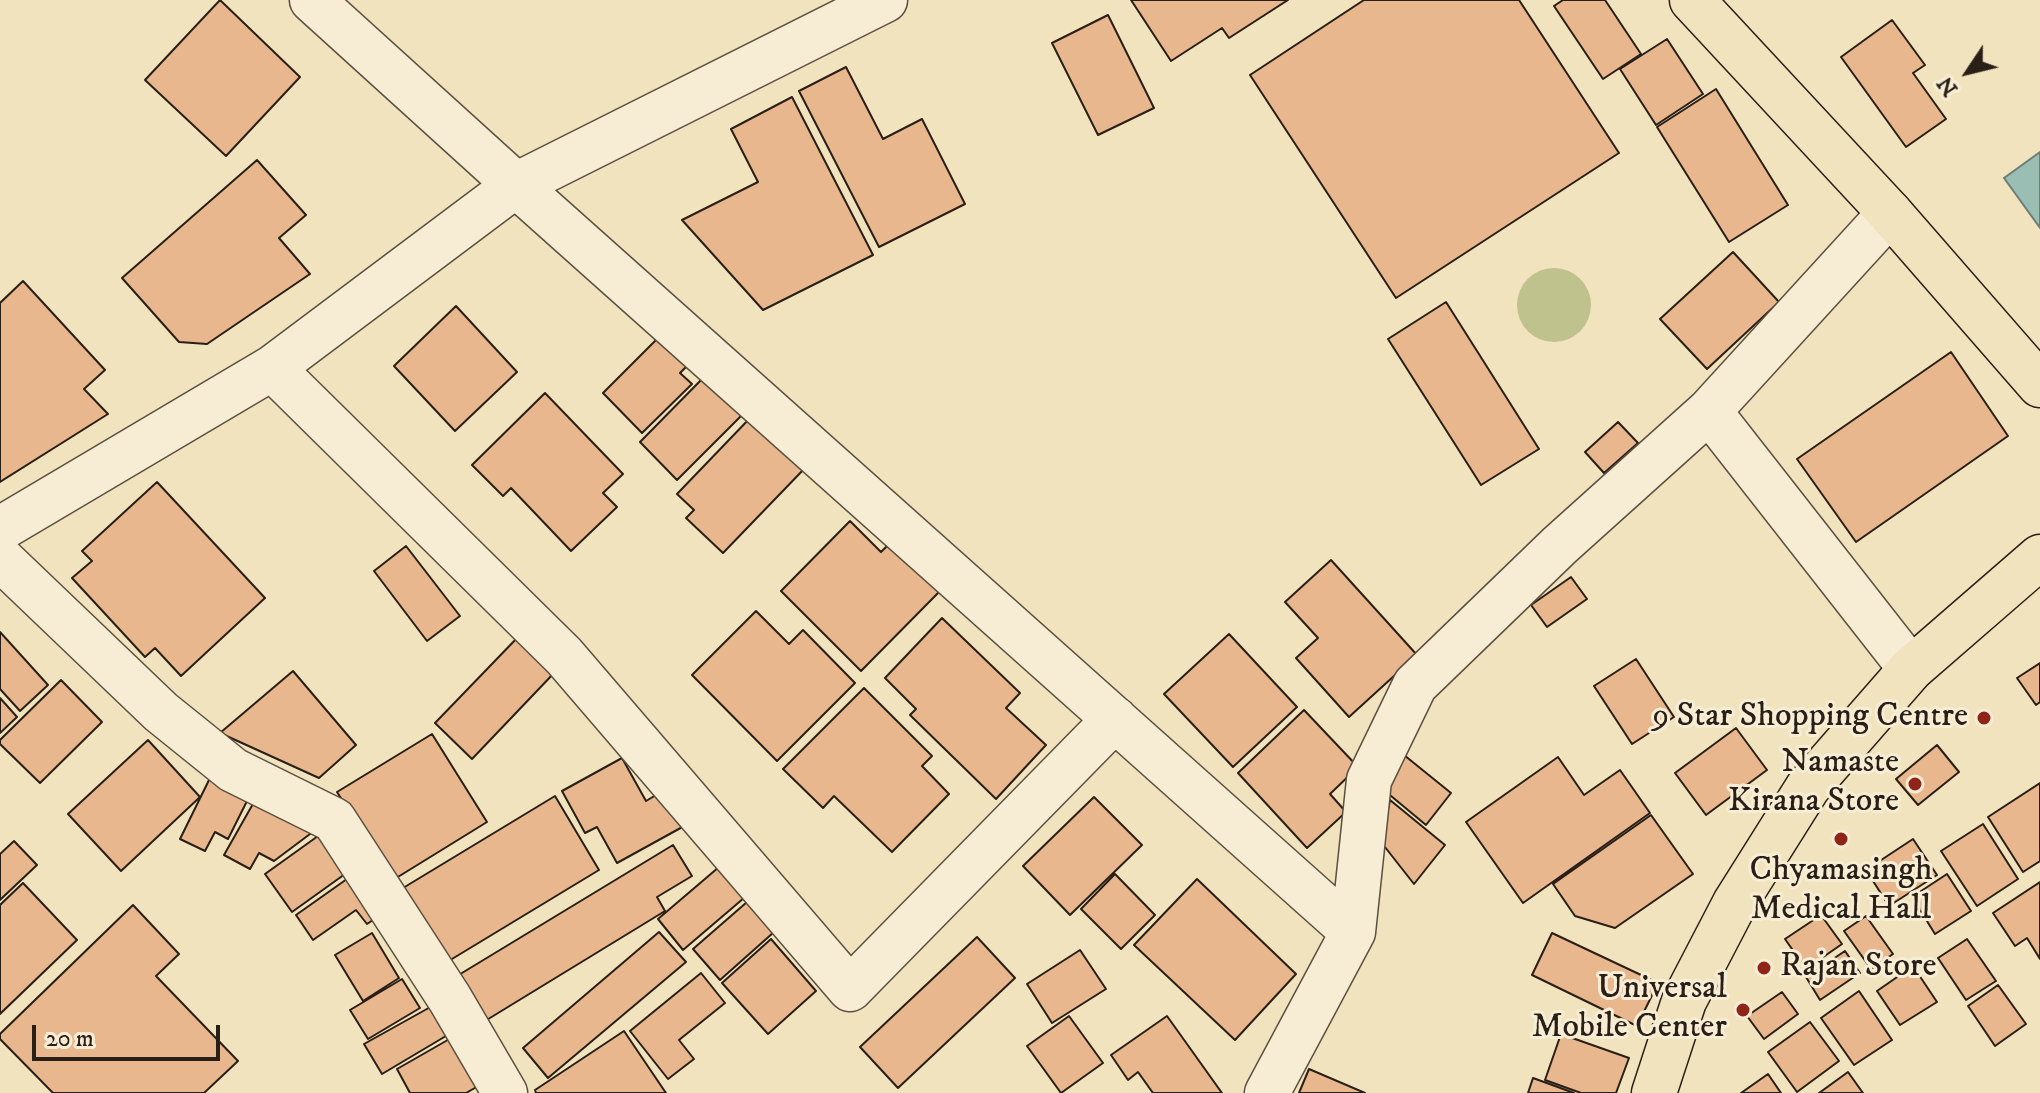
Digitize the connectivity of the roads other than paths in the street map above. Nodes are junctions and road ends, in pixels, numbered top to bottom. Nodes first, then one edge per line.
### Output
1 (312, 0) edge
2 (885, 0) edge
3 (1711, 6) edge
4 (516, 185) junction
5 (1890, 213) junction
6 (272, 368) junction
7 (2040, 385) edge
8 (1709, 411) junction
9 (0, 529) edge
10 (2040, 557) edge
11 (0, 558) edge
12 (1911, 669) junction
13 (1115, 719) junction
14 (1353, 932) junction
15 (505, 1093) edge
16 (1267, 1093) edge
17 (1654, 1093) edge

1 - 4 street
2 - 4 street
3 - 5 main road
4 - 6 street
4 - 13 street
5 - 7 main road
5 - 8 street
6 - 9 street
6 - 13 street
8 - 12 street
8 - 14 street
10 - 12 main road
11 - 15 street
12 - 17 main road
13 - 14 street
14 - 16 street

